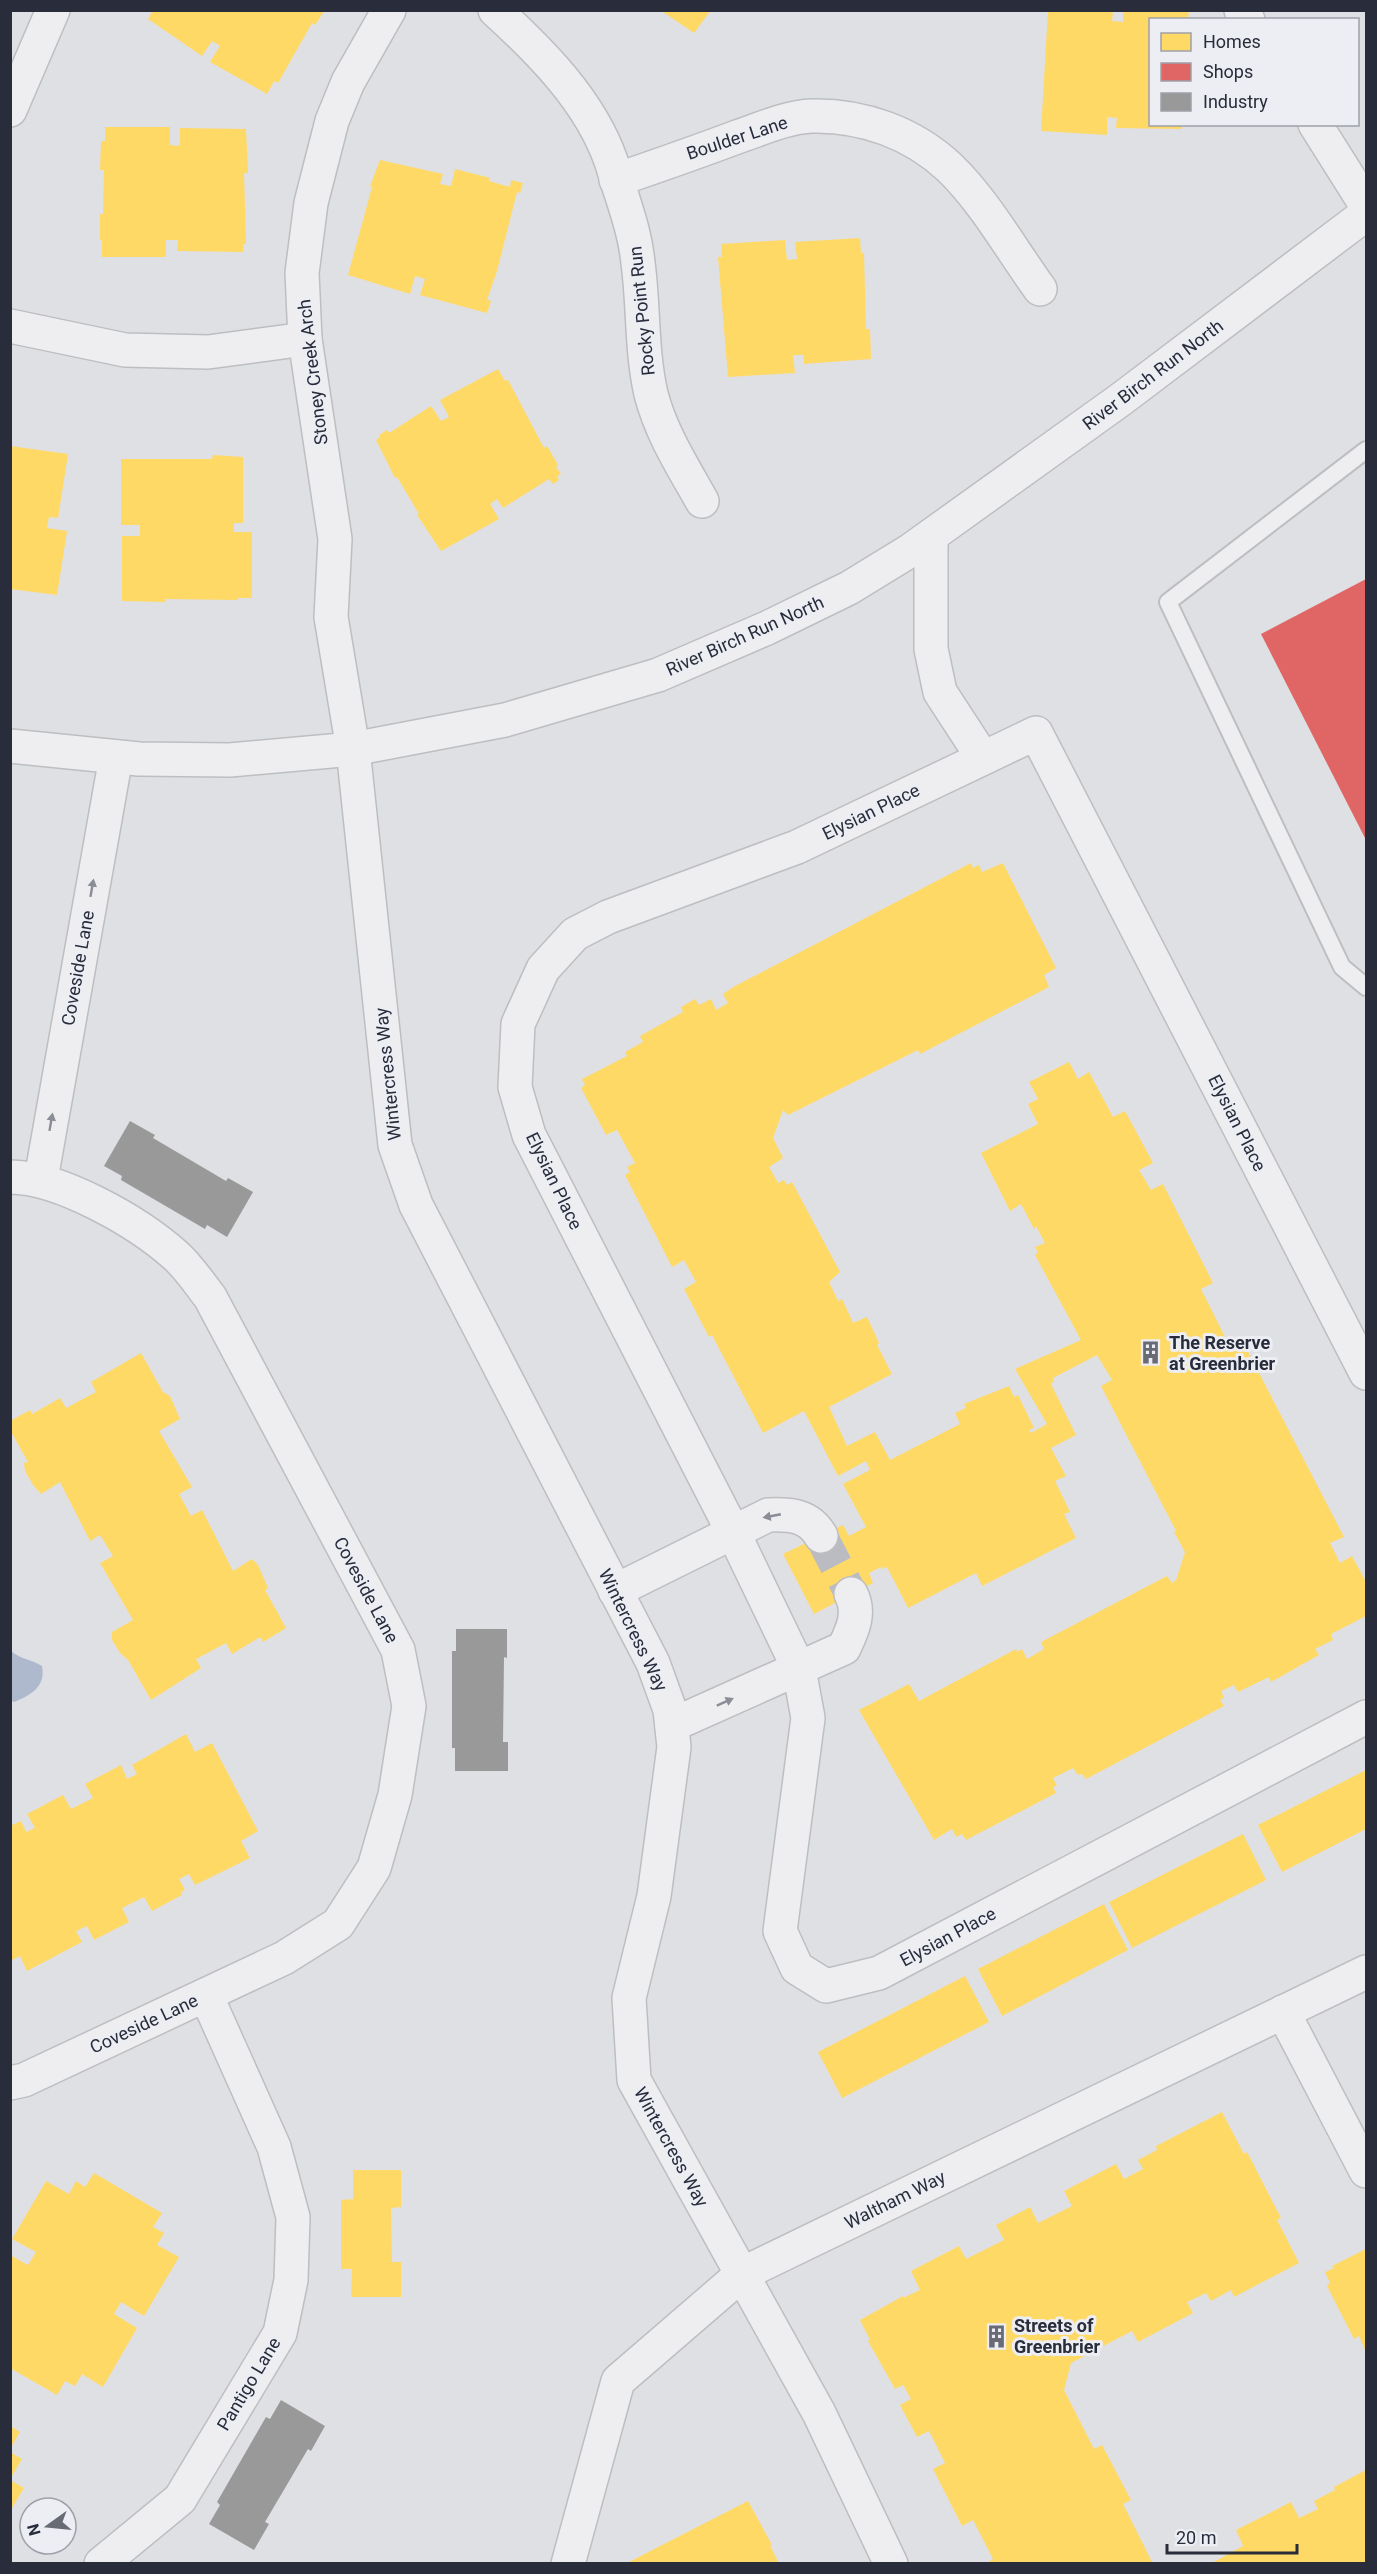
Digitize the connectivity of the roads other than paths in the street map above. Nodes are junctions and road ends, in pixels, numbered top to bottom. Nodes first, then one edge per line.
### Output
1 (53, 10) edge
2 (389, 10) edge
3 (495, 10) edge
4 (10, 110) edge
5 (1316, 126) edge
6 (616, 180) junction
7 (1366, 205) edge
8 (1366, 214) edge
9 (1040, 289) dead end
10 (10, 326) edge
11 (305, 339) junction
12 (1366, 450) edge
13 (702, 501) dead end
14 (931, 536) junction
15 (10, 746) edge
16 (353, 749) junction
17 (116, 757) junction
18 (983, 758) junction
19 (1365, 983) edge
20 (26, 1178) edge
21 (1366, 1373) edge
22 (733, 1532) junction
23 (821, 1536) tunnel mouth
24 (615, 1591) junction
25 (851, 1594) tunnel mouth
26 (799, 1669) junction
27 (1366, 1717) edge
28 (672, 1725) junction
29 (1366, 1972) edge
30 (206, 1995) junction
31 (1283, 2012) junction
32 (10, 2083) edge
33 (1366, 2171) edge
34 (742, 2274) junction
35 (101, 2564) edge
36 (568, 2564) edge
37 (891, 2564) edge

1 - 4 street
2 - 11 street, Stoney Creek Arch
3 - 6 street, Rocky Point Run
5 - 7 street
6 - 9 street, Boulder Lane
6 - 13 street, Rocky Point Run
8 - 14 street, River Birch Run North
10 - 11 street
11 - 16 street, Stoney Creek Arch
12 - 19 lane
14 - 16 street, River Birch Run North
14 - 18 street
15 - 17 street, River Birch Run North
16 - 17 street, River Birch Run North
16 - 24 street, Wintercress Way
20 -> 17 street, Coveside Lane
18 - 21 street, Elysian Place
18 - 22 street, Elysian Place
20 - 30 street, Coveside Lane
23 -> 22 street
22 - 24 street
22 - 26 street, Elysian Place
24 - 28 street, Wintercress Way
25 - 26 street
26 - 27 street, Elysian Place
28 -> 26 street
28 - 34 street, Wintercress Way
29 - 31 street, Waltham Way
30 - 32 street, Coveside Lane
30 - 35 street, Pantigo Lane
31 - 33 street
31 - 34 street, Waltham Way
34 - 36 street, Waltham Way
34 - 37 street, Wintercress Way

